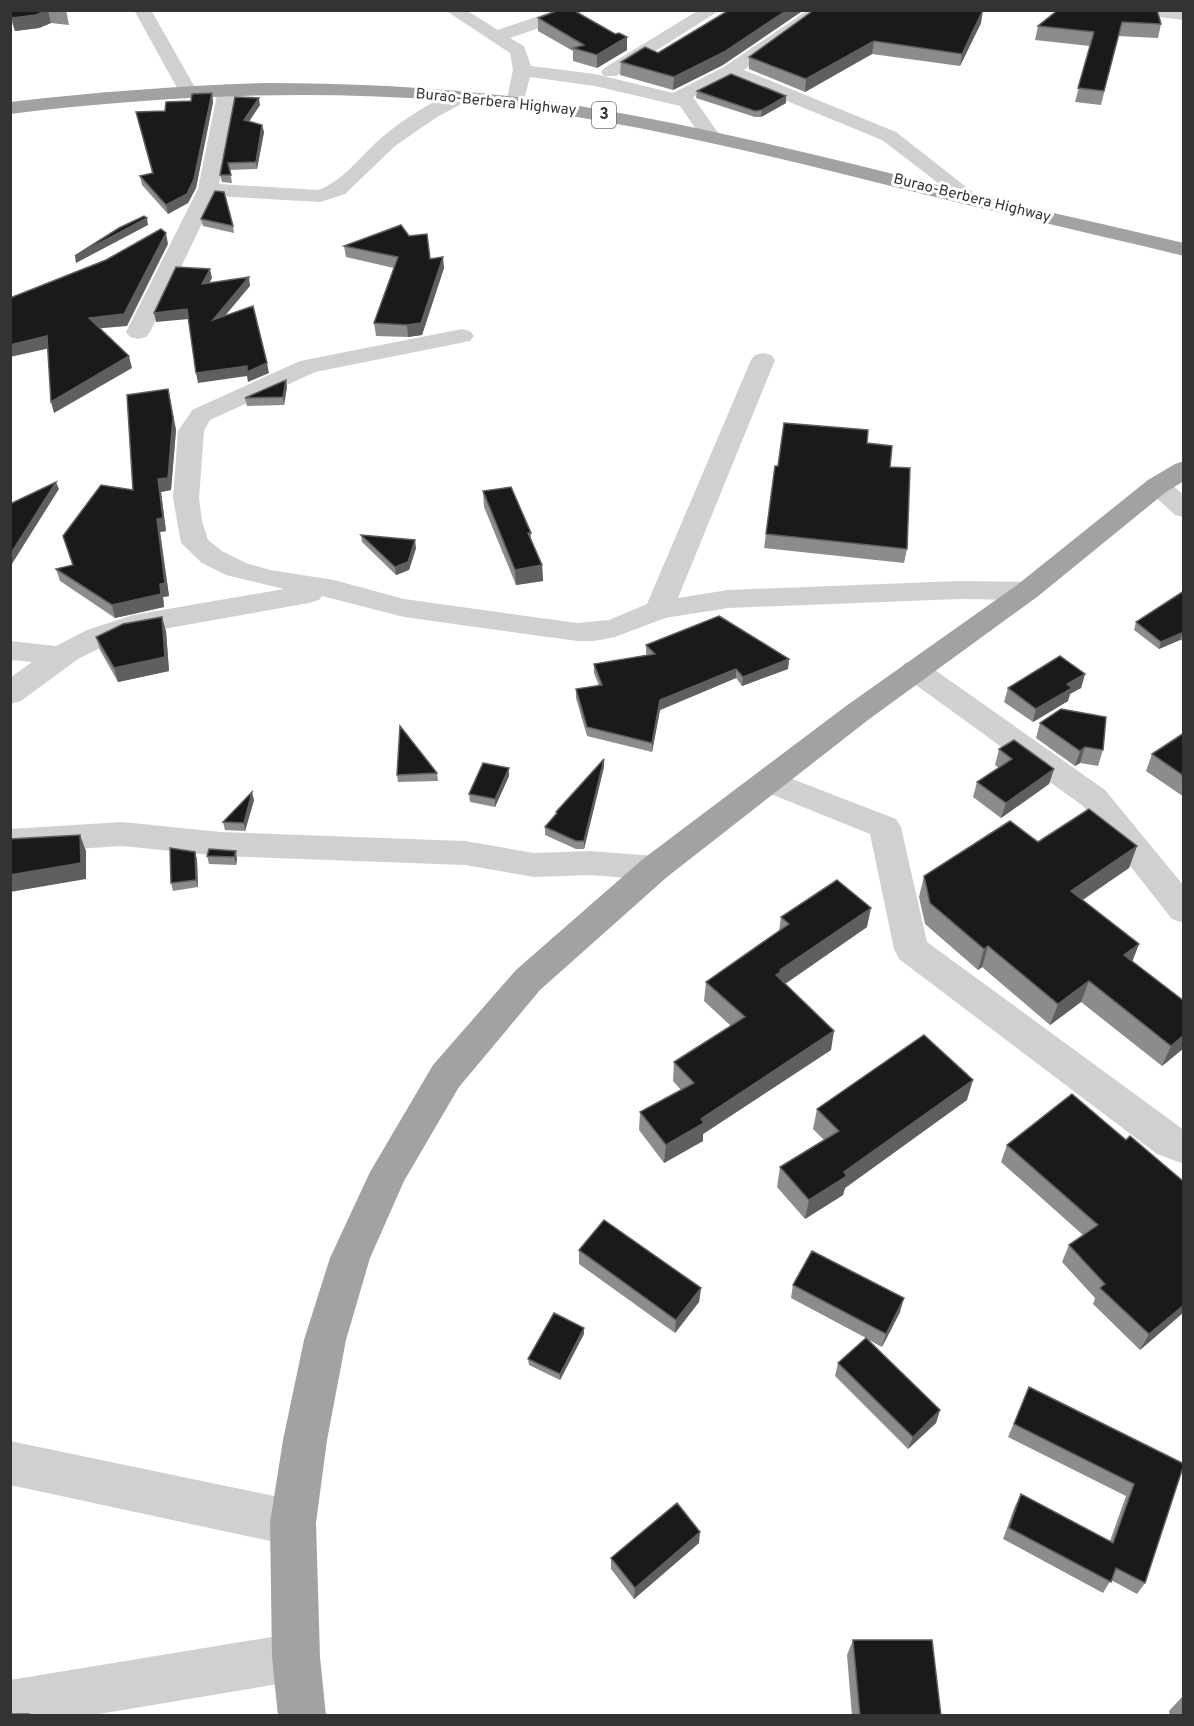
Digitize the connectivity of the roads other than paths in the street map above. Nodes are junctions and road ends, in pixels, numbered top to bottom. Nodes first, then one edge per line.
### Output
1 (142, 10) edge
2 (453, 10) edge
3 (574, 10) edge
4 (712, 10) edge
5 (820, 10) edge
6 (1142, 10) edge
7 (1184, 15) edge
8 (498, 36) junction
9 (524, 71) junction
10 (730, 71) junction
11 (595, 80) junction
12 (227, 90) junction
13 (188, 91) junction
14 (460, 98) junction
15 (675, 99) junction
16 (515, 102) junction
17 (10, 108) edge
18 (711, 137) junction
19 (208, 189) junction
20 (974, 201) junction
21 (198, 209) junction
22 (170, 226) dead end
23 (1184, 250) edge
24 (138, 332) dead end
25 (462, 336) dead end
26 (763, 360) dead end
27 (1170, 478) edge
28 (1184, 509) edge
29 (334, 589) junction
30 (1027, 591) junction
31 (659, 610) junction
32 (10, 650) edge
33 (58, 656) junction
34 (915, 670) junction
35 (10, 694) edge
36 (768, 781) junction
37 (10, 841) edge
38 (655, 868) junction
39 (1184, 910) edge
40 (1184, 1148) edge
41 (10, 1463) edge
42 (293, 1523) junction
43 (296, 1657) junction
44 (10, 1704) edge
45 (302, 1716) edge

1 - 13 street
2 - 8 street
3 - 8 street
4 - 11 street
5 - 10 street
6 - 7 street
8 - 9 street
9 - 11 street
9 - 16 street
10 - 15 street
10 - 20 street
11 - 15 street
12 - 13 highway, Burao-Berbera Highway / 3
12 - 14 highway, Burao-Berbera Highway / 3
12 - 19 street
13 - 17 highway, Burao-Berbera Highway / 3
14 - 16 highway, Burao-Berbera Highway / 3
14 - 19 street
15 - 18 street
16 - 18 highway, Burao-Berbera Highway / 3
18 - 20 highway, Burao-Berbera Highway / 3
19 - 21 street
20 - 23 highway, Burao-Berbera Highway / 3
21 - 22 street
21 - 24 street
25 - 29 street
26 - 31 street
27 - 28 street
27 - 30 highway
29 - 31 street
29 - 33 street
30 - 31 street
30 - 34 highway
32 - 33 street
33 - 35 street
34 - 36 highway
34 - 39 street
36 - 38 highway
36 - 40 street
37 - 38 street
38 - 42 highway
41 - 42 street
42 - 43 highway
43 - 44 street
43 - 45 highway

